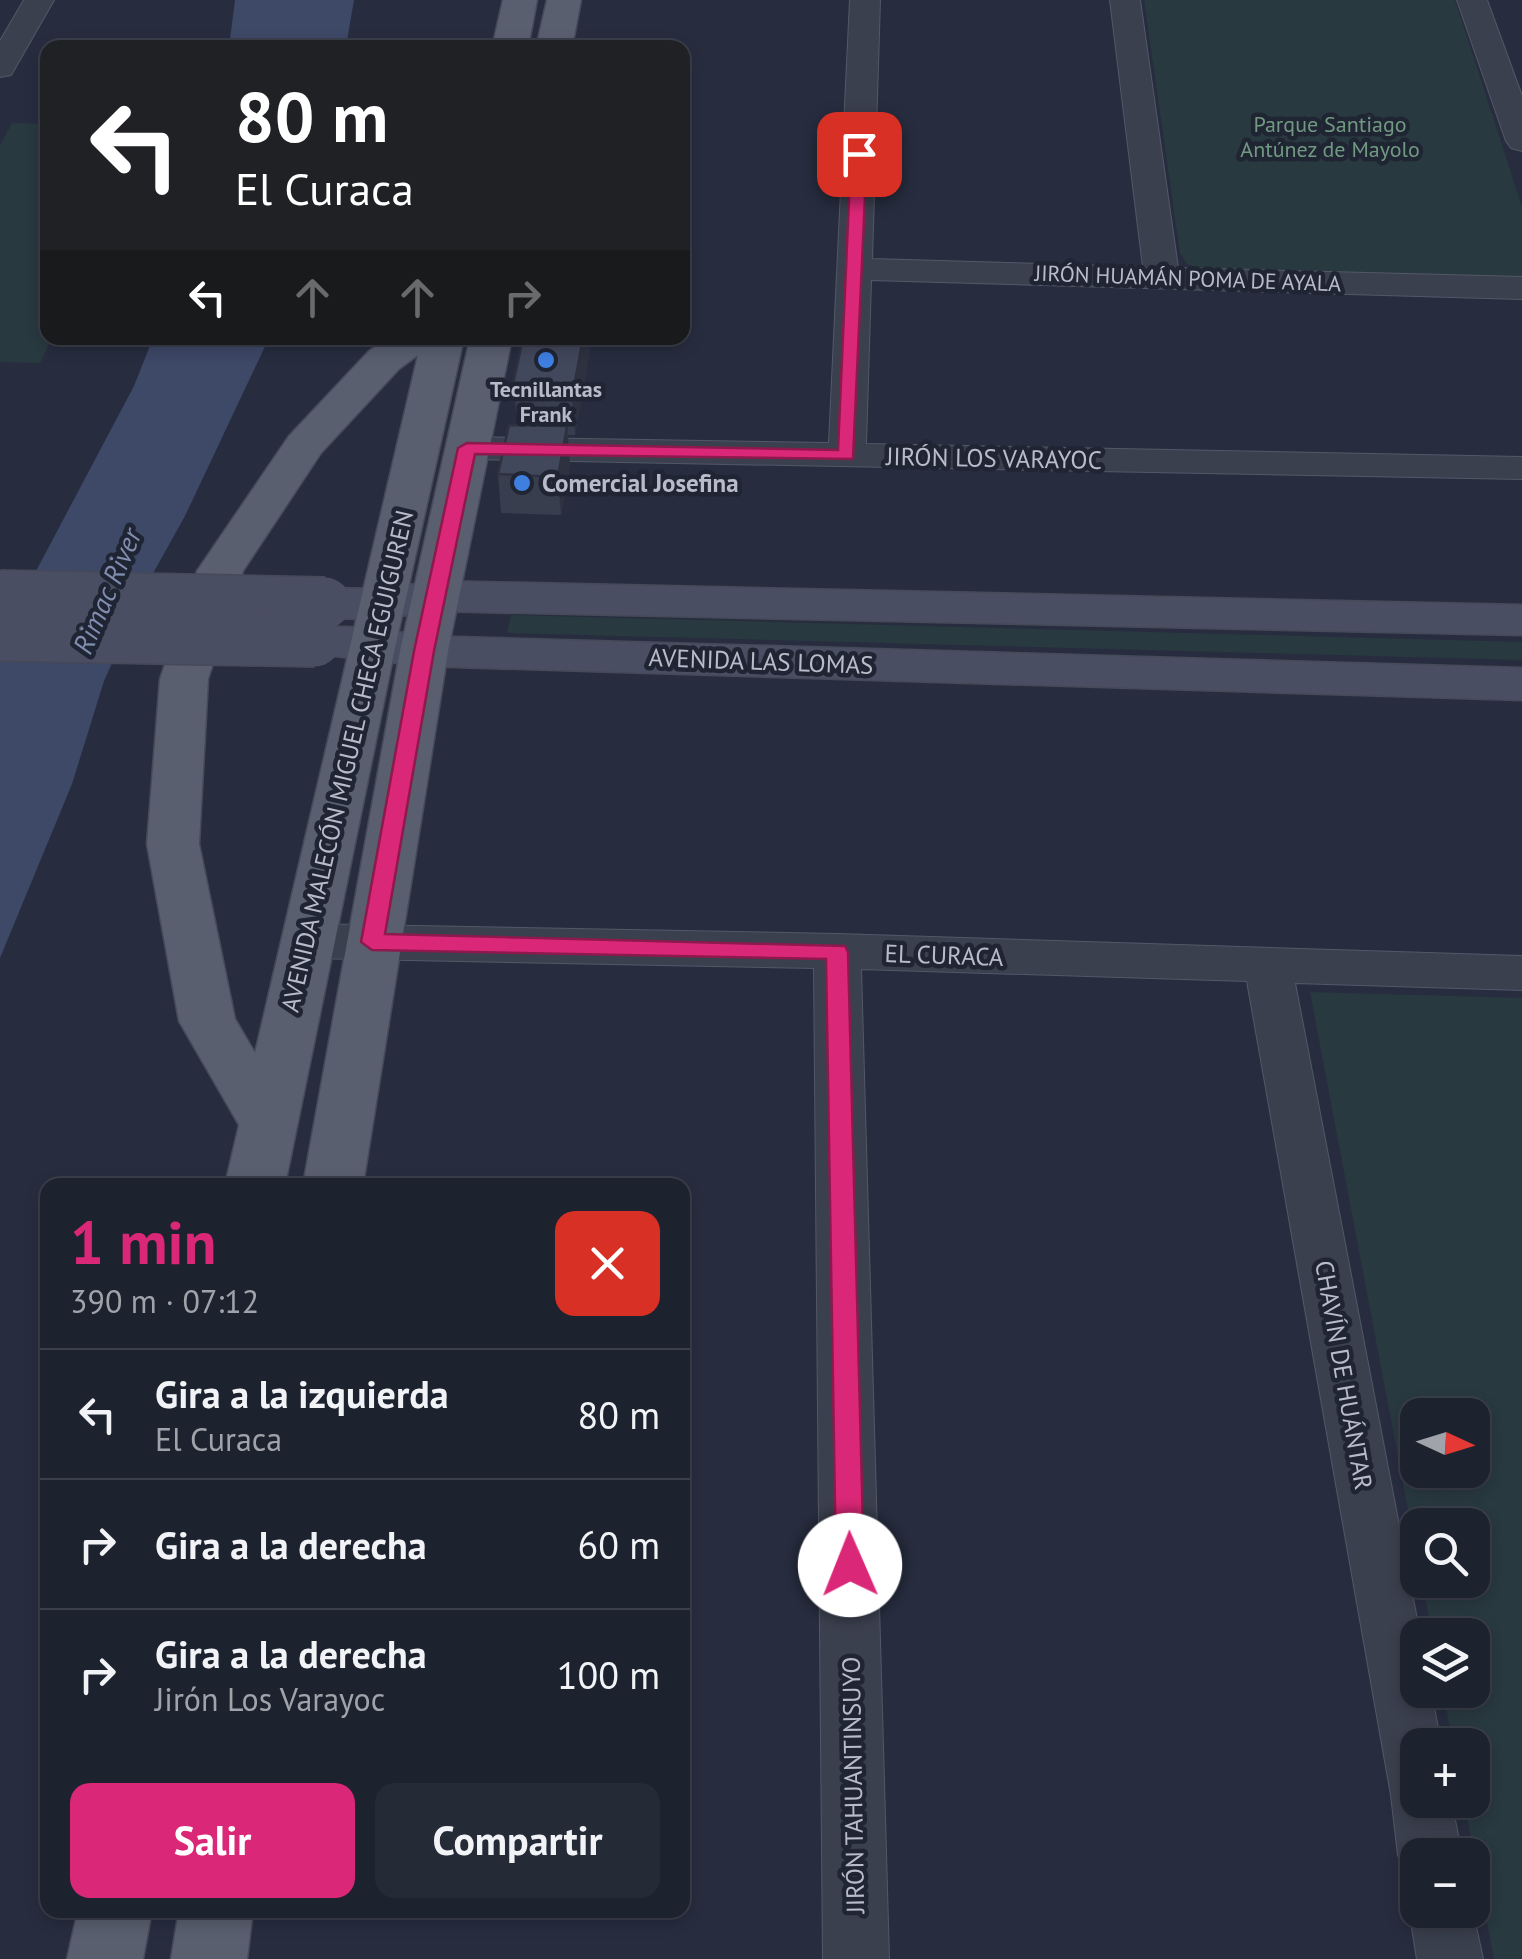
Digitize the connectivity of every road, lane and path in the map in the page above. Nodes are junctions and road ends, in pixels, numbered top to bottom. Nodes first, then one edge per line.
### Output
1 (520, 0) edge
2 (564, 0) edge
3 (865, 0) edge
4 (1125, 0) edge
5 (1472, 0) edge
6 (28, 5) edge
7 (512, 40) edge
8 (556, 40) edge
9 (0, 68) edge
10 (1522, 140) edge
11 (854, 268) junction
12 (1162, 277) junction
13 (1522, 288) edge
14 (405, 345) edge
15 (442, 345) edge
16 (489, 345) edge
17 (467, 448) junction
18 (847, 455) junction
19 (1522, 468) edge
20 (0, 596) edge
21 (436, 596) junction
22 (1522, 620) edge
23 (320, 622) junction
24 (377, 624) junction
25 (0, 635) edge
26 (424, 651) junction
27 (1522, 684) edge
28 (306, 941) junction
29 (372, 942) junction
30 (837, 952) junction
31 (1268, 966) junction
32 (1522, 973) edge
33 (267, 1123) junction
34 (256, 1178) edge
35 (334, 1178) edge
36 (1408, 1728) edge
37 (113, 1918) edge
38 (215, 1918) edge
39 (1444, 1928) edge
40 (105, 1959) edge
41 (209, 1959) edge
42 (856, 1959) edge
43 (1450, 1959) edge

1 - 7 main road
2 - 8 main road
3 - 11 street
4 - 12 street
5 - 10 street
6 - 9 street
11 - 12 street, JIRÓN HUAMÁN POMA DE AYALA
11 - 18 street
12 - 13 street, JIRÓN HUAMÁN POMA DE AYALA
14 - 33 main road
15 - 24 main road, AVENIDA MALECÓN MIGUEL CHECA EGUIGUREN
16 - 17 main road, AVENIDA MALECÓN MIGUEL CHECA EGUIGUREN
17 - 18 street, JIRÓN LOS VARAYOC
17 - 21 main road, AVENIDA MALECÓN MIGUEL CHECA EGUIGUREN
18 - 19 street, JIRÓN LOS VARAYOC
20 - 23 main road, AVENIDA LAS LOMAS, bridge
21 - 22 main road, AVENIDA LAS LOMAS
21 - 24 main road, AVENIDA LAS LOMAS
21 - 26 main road, AVENIDA MALECÓN MIGUEL CHECA EGUIGUREN
23 - 24 main road, AVENIDA LAS LOMAS
23 - 25 main road, AVENIDA LAS LOMAS, bridge
24 - 26 main road, AVENIDA LAS LOMAS
24 - 28 main road, AVENIDA MALECÓN MIGUEL CHECA EGUIGUREN
26 - 27 main road, AVENIDA LAS LOMAS
26 - 29 main road, AVENIDA MALECÓN MIGUEL CHECA EGUIGUREN
28 - 29 street, EL CURACA
28 - 33 main road, AVENIDA MALECÓN MIGUEL CHECA EGUIGUREN
29 - 30 street, EL CURACA
29 - 35 main road, AVENIDA MALECÓN MIGUEL CHECA EGUIGUREN
30 - 31 street, EL CURACA
30 - 42 street, JIRÓN TAHUANTINSUYO
31 - 32 street, EL CURACA
31 - 36 street, CHAVÍN DE HUÁNTAR
33 - 34 main road, AVENIDA MALECÓN MIGUEL CHECA EGUIGUREN
37 - 40 main road
38 - 41 main road
39 - 43 street

